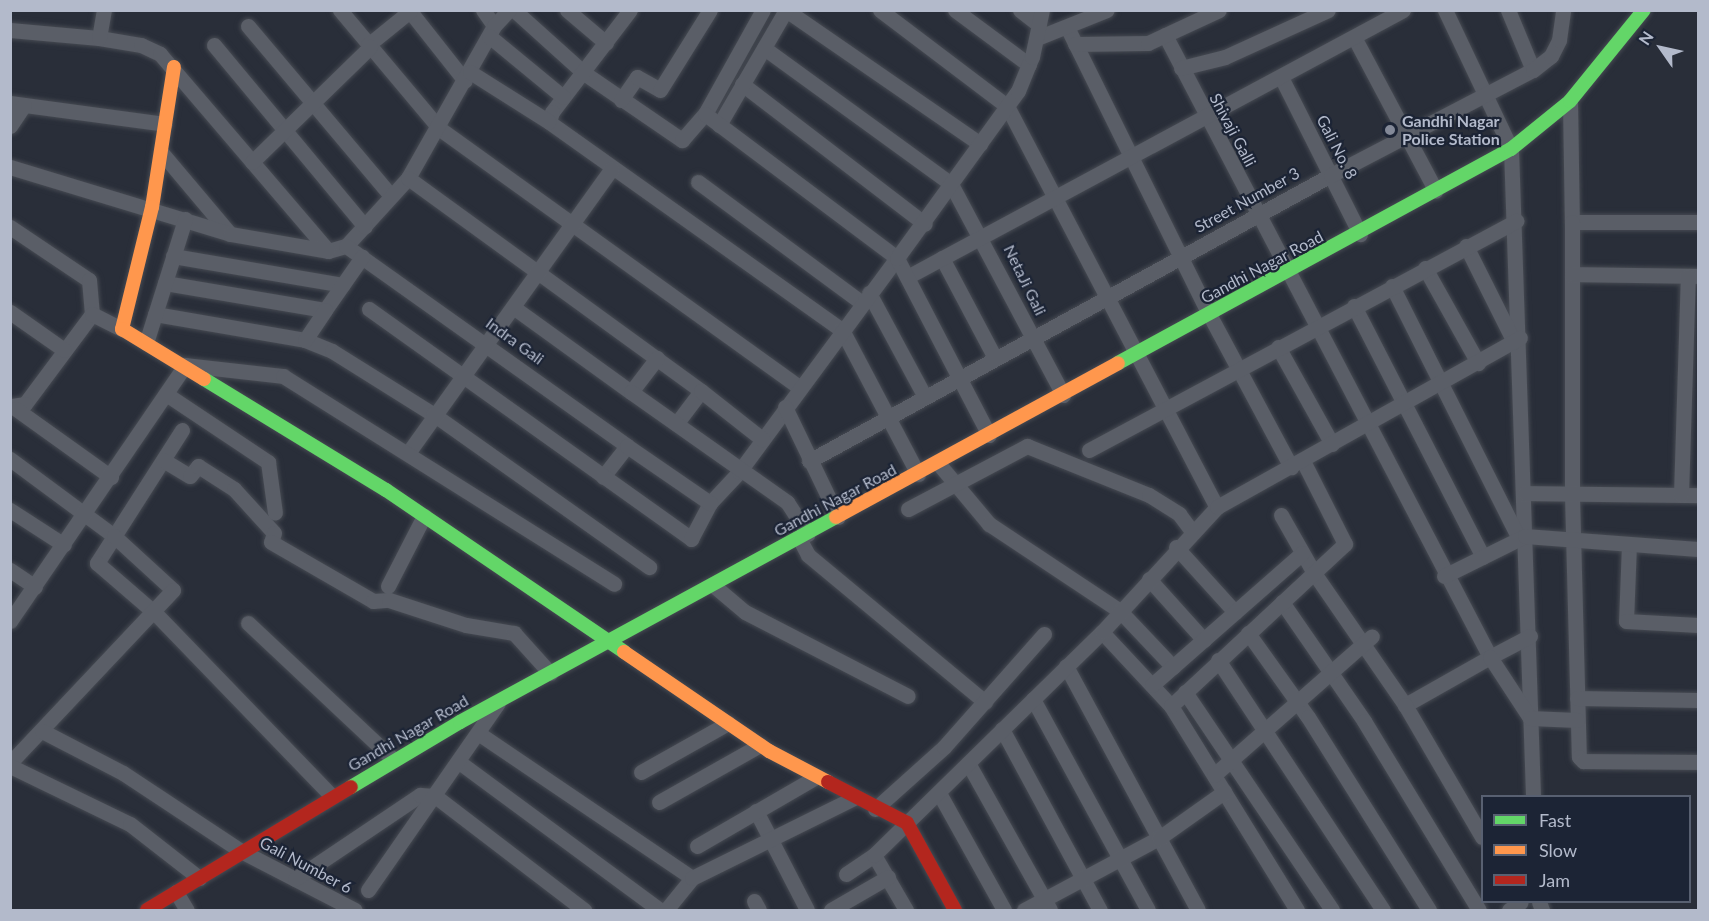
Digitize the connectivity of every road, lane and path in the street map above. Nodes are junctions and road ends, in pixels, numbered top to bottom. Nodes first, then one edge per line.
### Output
1 (104, 10) edge
2 (340, 10) edge
3 (483, 10) edge
4 (509, 10) edge
5 (514, 10) edge
6 (567, 10) edge
7 (710, 10) edge
8 (763, 10) edge
9 (786, 10) edge
10 (880, 10) edge
11 (955, 10) edge
12 (1020, 10) edge
13 (1107, 10) edge
14 (1220, 10) edge
15 (1328, 10) edge
16 (1403, 10) edge
17 (1445, 10) edge
18 (1508, 10) edge
19 (1563, 10) edge
20 (1644, 10) edge
21 (409, 11) edge
22 (628, 11) edge
23 (1039, 24) edge
24 (248, 26) dead end
25 (1067, 27) junction
26 (10, 30) edge
27 (492, 31) junction
28 (1165, 35) junction
29 (1354, 37) junction
30 (99, 38) junction
31 (606, 43) junction
32 (1075, 44) junction
33 (214, 45) dead end
34 (369, 46) junction
35 (764, 48) junction
36 (1029, 65) junction
37 (174, 67) junction
38 (1181, 68) junction
39 (1533, 70) junction
40 (584, 73) junction
41 (467, 77) junction
42 (1281, 77) junction
43 (742, 84) junction
44 (1483, 96) junction
45 (563, 97) junction
46 (621, 100) junction
47 (1570, 101) junction
48 (17, 104) edge
49 (311, 104) junction
50 (1007, 106) junction
51 (705, 114) junction
52 (1206, 117) junction
53 (549, 122) junction
54 (165, 124) junction
55 (719, 125) junction
56 (10, 126) edge
57 (284, 129) junction
58 (440, 129) junction
59 (1408, 133) junction
60 (980, 144) junction
61 (1510, 149) junction
62 (161, 152) junction
63 (1131, 159) junction
64 (252, 162) junction
65 (10, 167) edge
66 (612, 168) junction
67 (1331, 175) junction
68 (408, 178) junction
69 (698, 182) dead end
70 (951, 184) junction
71 (1436, 191) junction
72 (391, 196) junction
73 (1057, 200) junction
74 (152, 207) junction
75 (1258, 214) junction
76 (185, 219) junction
77 (1516, 221) junction
78 (1572, 222) junction
79 (1698, 222) edge
80 (925, 224) junction
81 (574, 226) junction
82 (10, 227) edge
83 (365, 227) junction
84 (230, 234) junction
85 (1359, 234) junction
86 (983, 235) junction
87 (1466, 246) junction
88 (338, 249) junction
89 (173, 256) junction
90 (362, 257) junction
91 (1181, 257) junction
92 (897, 258) junction
93 (942, 258) junction
94 (1425, 268) junction
95 (541, 272) junction
96 (1287, 273) junction
97 (1572, 274) junction
98 (909, 276) junction
99 (1693, 276) edge
100 (165, 283) junction
101 (343, 285) junction
102 (1392, 286) junction
103 (1108, 295) junction
104 (866, 298) junction
105 (1354, 306) junction
106 (513, 308) junction
107 (369, 309) dead end
108 (325, 310) junction
109 (10, 312) edge
110 (92, 314) junction
111 (155, 314) junction
112 (1209, 314) junction
113 (1315, 328) junction
114 (122, 329) junction
115 (842, 330) junction
116 (1033, 337) junction
117 (305, 340) junction
118 (1517, 340) junction
119 (486, 341) junction
120 (146, 343) junction
121 (1278, 347) junction
122 (64, 350) junction
123 (1139, 354) junction
124 (657, 358) junction
125 (995, 358) junction
126 (1478, 363) junction
127 (184, 365) junction
128 (1238, 369) junction
129 (460, 374) junction
130 (960, 377) junction
131 (1442, 384) junction
132 (800, 388) junction
133 (701, 391) junction
134 (631, 392) junction
135 (166, 394) junction
136 (1063, 395) junction
137 (925, 397) junction
138 (1404, 405) junction
139 (13, 407) edge
140 (785, 408) junction
141 (1165, 408) junction
142 (433, 414) junction
143 (888, 418) junction
144 (676, 424) junction
145 (1365, 424) junction
146 (182, 430) dead end
147 (989, 435) junction
148 (762, 439) junction
149 (1332, 444) junction
150 (627, 446) junction
151 (1089, 450) dead end
152 (408, 453) junction
153 (10, 459) edge
154 (163, 460) junction
155 (809, 461) junction
156 (938, 463) junction
157 (1297, 464) junction
158 (739, 472) junction
159 (918, 474) junction
160 (111, 477) junction
161 (603, 477) junction
162 (954, 484) junction
163 (1525, 493) junction
164 (1572, 495) junction
165 (1681, 495) junction
166 (1698, 495) edge
167 (710, 503) junction
168 (1217, 507) junction
169 (908, 509) dead end
170 (10, 510) edge
171 (275, 513) dead end
172 (86, 514) junction
173 (1281, 515) dead end
174 (424, 516) junction
175 (838, 517) junction
176 (1191, 530) junction
177 (114, 536) junction
178 (803, 536) junction
179 (1522, 537) junction
180 (1573, 540) junction
181 (1629, 544) junction
182 (64, 545) junction
183 (1176, 547) junction
184 (1698, 549) edge
185 (1302, 553) junction
186 (1483, 557) junction
187 (650, 567) dead end
188 (10, 570) edge
189 (1314, 573) junction
190 (1444, 576) junction
191 (1149, 579) junction
192 (614, 584) dead end
193 (713, 585) junction
194 (388, 586) dead end
195 (35, 587) junction
196 (1282, 602) junction
197 (1120, 611) junction
198 (1235, 612) junction
199 (155, 613) junction
200 (10, 621) edge
201 (248, 623) dead end
202 (1698, 626) edge
203 (1102, 632) junction
204 (1248, 633) junction
205 (1044, 634) dead end
206 (1530, 636) junction
207 (611, 640) junction
208 (1204, 640) junction
209 (1367, 640) junction
210 (1490, 657) junction
211 (1218, 660) junction
212 (1066, 666) junction
213 (1173, 667) junction
214 (550, 673) junction
215 (1330, 673) junction
216 (1152, 685) junction
217 (1185, 692) junction
218 (908, 696) dead end
219 (1577, 698) junction
220 (1033, 699) junction
221 (499, 700) junction
222 (1698, 700) edge
223 (985, 702) junction
224 (1298, 702) junction
225 (1405, 705) junction
226 (1171, 706) junction
227 (1530, 718) junction
228 (1577, 720) junction
229 (728, 723) junction
230 (1002, 729) junction
231 (1267, 730) junction
232 (42, 731) junction
233 (478, 733) junction
234 (760, 745) junction
235 (1233, 759) junction
236 (394, 760) junction
237 (459, 762) junction
238 (1698, 762) edge
239 (10, 764) edge
240 (968, 764) junction
241 (641, 771) dead end
242 (1214, 775) junction
243 (816, 777) junction
244 (1224, 792) junction
245 (939, 793) junction
246 (1533, 795) edge
247 (332, 796) junction
248 (435, 796) junction
249 (854, 798) junction
250 (659, 802) dead end
251 (874, 809) junction
252 (756, 811) junction
253 (907, 824) junction
254 (1481, 835) edge
255 (1159, 838) junction
256 (772, 840) junction
257 (697, 846) dead end
258 (241, 851) junction
259 (874, 855) junction
260 (1121, 859) junction
261 (846, 874) dead end
262 (888, 877) junction
263 (199, 878) junction
264 (692, 878) junction
265 (295, 879) junction
266 (1084, 879) junction
267 (368, 890) dead end
268 (176, 892) junction
269 (1047, 905) edge
270 (147, 910) edge
271 (188, 910) edge
272 (355, 910) edge
273 (584, 910) edge
274 (660, 910) edge
275 (666, 910) edge
276 (807, 910) edge
277 (831, 910) edge
278 (906, 910) edge
279 (955, 910) edge
280 (1004, 910) edge
281 (1024, 910) edge
282 (1100, 910) edge
283 (1148, 910) edge
284 (1198, 910) edge
285 (1297, 910) edge
286 (1332, 910) edge
287 (1383, 910) edge
288 (1429, 910) edge
289 (1479, 910) edge

1 - 30 street
2 - 34 street
3 - 27 street
4 - 27 street
5 - 40 street
6 - 31 street
7 - 46 street
8 - 51 street
9 - 35 street
9 - 60 street
10 - 50 street
11 - 36 street
12 - 23 street
13 - 25 street
14 - 28 street
15 - 38 street
16 - 29 street
17 - 44 street
18 - 39 street
19 - 39 street, Street Number 3
20 - 47 street, Gandhi Nagar Road
21 - 34 street
21 - 41 street
22 - 31 street
23 - 25 street
23 - 36 street
24 - 49 street
25 - 32 street
26 - 30 street
27 - 41 street
27 - 45 street
28 - 32 street
28 - 38 street, Shivaji Galli
29 - 42 street
29 - 59 street
30 - 37 street
31 - 40 street
32 - 63 street
33 - 57 street
34 - 49 street
34 - 58 street
35 - 43 street
35 - 70 street
36 - 50 street
37 - 54 street
37 - 64 street
38 - 52 street, Shivaji Galli
39 - 44 street, Street Number 3
40 - 45 street
40 - 46 street
41 - 53 street
41 - 58 street
42 - 52 street
42 - 67 street, Gali No. 8
43 - 55 street
43 - 80 street
44 - 59 street, Street Number 3
44 - 61 street
45 - 53 street
46 - 51 street
47 - 61 street, Gandhi Nagar Road
47 - 78 street
48 - 54 street
48 - 56 street
49 - 57 street
49 - 72 street
50 - 60 street
50 - 73 street
51 - 55 street
52 - 63 street
52 - 75 street, Shivaji Galli
53 - 66 street
54 - 62 street
55 - 92 street
57 - 64 street
57 - 83 street
58 - 68 street
58 - 81 street
59 - 67 street, Street Number 3
59 - 71 street
60 - 70 street
61 - 71 street, Gandhi Nagar Road
61 - 77 street
62 - 74 street
62 - 84 street
63 - 73 street
63 - 91 street
64 - 88 street
65 - 74 street
66 - 81 street
66 - 115 street
67 - 75 street, Street Number 3
67 - 85 street, Gali No. 8
68 - 72 street
68 - 95 street
69 - 104 street
70 - 80 street
70 - 86 street, NetaJi Gali
71 - 85 street, Gandhi Nagar Road
72 - 83 street
73 - 86 street
73 - 103 street
74 - 76 street
74 - 114 street
75 - 91 street, Street Number 3
75 - 96 street, Shivaji Galli
76 - 84 street
76 - 89 street
77 - 87 street
77 - 118 street
78 - 79 street
78 - 97 street
80 - 92 street
81 - 95 street
81 - 132 street
82 - 110 street
83 - 88 street
84 - 88 street
85 - 96 street, Gandhi Nagar Road
86 - 93 street
86 - 116 street, NetaJi Gali
87 - 94 street
87 - 118 street
88 - 90 street, Indra Gali
89 - 100 street
89 - 101 street
90 - 101 street
90 - 119 street, Indra Gali
91 - 103 street, Street Number 3
91 - 112 street
92 - 98 street
92 - 104 street
93 - 98 street
93 - 125 street
94 - 102 street
94 - 126 street
95 - 106 street
95 - 124 street
96 - 112 street, Gandhi Nagar Road
96 - 113 street, Shivaji Galli
97 - 99 street
97 - 164 street
98 - 130 street
99 - 165 street
100 - 108 street
100 - 111 street
101 - 108 street
102 - 105 street
102 - 131 street
103 - 116 street, Street Number 3
103 - 123 street
104 - 115 street
104 - 137 street
105 - 113 street
105 - 138 street
106 - 119 street
106 - 134 street
107 - 129 street
108 - 117 street
109 - 122 street
110 - 114 street
110 - 122 street
111 - 117 street
111 - 120 street
112 - 123 street, Gandhi Nagar Road
112 - 128 street
113 - 121 street
113 - 145 street, Shivaji Galli
114 - 120 street
115 - 132 street
115 - 143 street
116 - 125 street, Street Number 3
116 - 136 street, NetaJi Gali
117 - 142 street
118 - 126 street
118 - 163 street
119 - 129 street
119 - 150 street, Indra Gali
120 - 127 street
121 - 128 street
121 - 149 street
122 - 139 street
123 - 136 street, Gandhi Nagar Road
123 - 141 street
124 - 133 street
124 - 134 street
125 - 130 street, Street Number 3
126 - 131 street
127 - 135 street
127 - 152 street
127 - 174 street
128 - 141 street
128 - 157 street
129 - 142 street
129 - 161 street
130 - 137 street, Street Number 3
130 - 147 street
131 - 138 street
131 - 179 street
132 - 140 street
133 - 144 street
133 - 148 street
134 - 144 street
135 - 160 street
135 - 171 street
136 - 147 street, Gandhi Nagar Road
137 - 143 street, Street Number 3
138 - 145 street
138 - 186 street
139 - 160 street
140 - 148 street
140 - 155 street
141 - 151 street
141 - 168 street
142 - 152 street
142 - 187 street
143 - 155 street, Street Number 3
143 - 159 street
144 - 158 street
145 - 149 street
145 - 190 street, Shivaji Galli
146 - 154 street
147 - 156 street, Gandhi Nagar Road
148 - 158 street
149 - 157 street
150 - 161 street
150 - 167 street, Indra Gali
152 - 192 street
153 - 172 street
154 - 177 street
154 - 214 street
155 - 175 street
156 - 159 street, Gandhi Nagar Road
156 - 162 street
157 - 168 street
157 - 189 street
158 - 167 street
158 - 178 street
159 - 175 street, Gandhi Nagar Road
160 - 172 street
161 - 167 street
162 - 169 street
162 - 176 street
162 - 197 street
163 - 164 street
163 - 179 street
164 - 165 street
164 - 180 street
165 - 166 street
168 - 176 street
170 - 182 street
172 - 177 street
172 - 182 street
173 - 185 street
174 - 194 street
174 - 207 street
175 - 178 street, Gandhi Nagar Road
176 - 183 street
177 - 199 street
177 - 199 street
178 - 193 street, Gandhi Nagar Road
178 - 223 street
179 - 180 street
179 - 186 street
179 - 206 street
180 - 181 street
180 - 219 street
181 - 184 street
181 - 202 street
182 - 195 street
183 - 191 street
183 - 198 street
185 - 189 street
185 - 198 street
186 - 190 street
188 - 195 street
189 - 196 street
189 - 209 street
190 - 210 street, Shivaji Galli
191 - 197 street
191 - 208 street
193 - 207 street, Gandhi Nagar Road
193 - 218 street
195 - 200 street
196 - 204 street
196 - 215 street
197 - 203 street
197 - 213 street
198 - 208 street
199 - 232 street
199 - 247 street
201 - 236 street
203 - 212 street
203 - 216 street
204 - 211 street
204 - 224 street
205 - 223 street
206 - 210 street
206 - 227 street
207 - 214 street, Gandhi Nagar Road
207 - 229 street
208 - 213 street
209 - 215 street
209 - 225 street
210 - 225 street
210 - 227 street, Shivaji Galli
211 - 217 street
211 - 231 street
212 - 220 street
212 - 255 street
213 - 216 street
214 - 221 street, Gandhi Nagar Road
215 - 224 street
215 - 289 street
216 - 226 street
217 - 226 street
217 - 235 street
219 - 222 street
219 - 228 street
220 - 230 street
220 - 260 street
221 - 233 street
221 - 236 street, Gandhi Nagar Road
223 - 251 street
224 - 231 street
224 - 288 street
225 - 254 street
226 - 242 street
227 - 228 street
227 - 246 street
228 - 238 street
229 - 234 street
229 - 241 street
230 - 240 street
230 - 266 street
231 - 235 street
231 - 287 street
232 - 239 street
232 - 258 street, Gali Number 6
233 - 237 street
233 - 264 street
234 - 243 street
234 - 250 street
235 - 242 street
235 - 286 street
236 - 247 street, Gandhi Nagar Road
237 - 248 street
237 - 274 street
239 - 263 street
240 - 245 street
240 - 269 street
242 - 244 street
243 - 249 street
243 - 252 street
244 - 255 street
244 - 285 street
245 - 253 street
245 - 280 street
247 - 258 street, Gandhi Nagar Road
248 - 265 street
248 - 267 street
248 - 273 street
249 - 251 street
249 - 256 street
251 - 253 street
252 - 256 street
252 - 257 street
253 - 259 street
253 - 279 street
255 - 260 street
255 - 284 street
256 - 264 street
256 - 276 street
258 - 263 street, Gandhi Nagar Road
258 - 265 street, Gali Number 6
259 - 261 street
259 - 262 street
260 - 266 street
260 - 283 street
262 - 277 street
262 - 278 street
263 - 268 street, Gandhi Nagar Road
264 - 275 street
265 - 272 street, Gali Number 6
266 - 269 street
266 - 282 street
268 - 270 street, Gandhi Nagar Road
268 - 271 street
269 - 281 street

